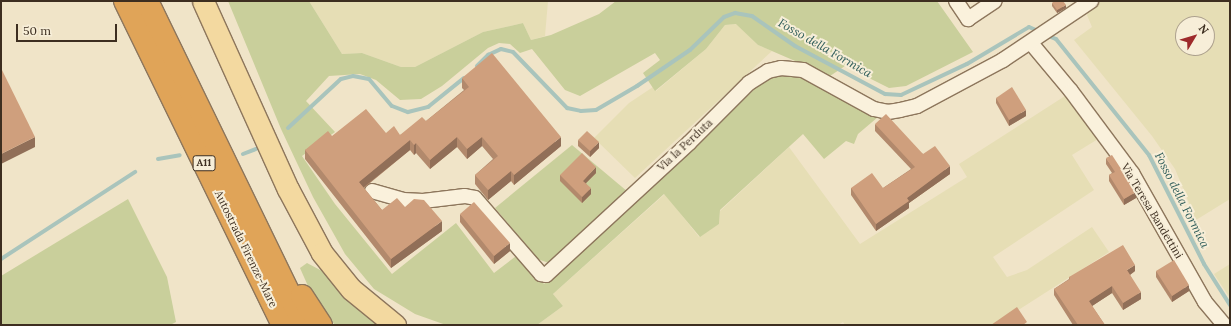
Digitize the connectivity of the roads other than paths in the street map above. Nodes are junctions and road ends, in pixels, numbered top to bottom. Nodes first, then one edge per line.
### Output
1 (125, 1) edge
2 (147, 1) edge
3 (203, 1) edge
4 (956, 1) edge
5 (995, 1) edge
6 (1086, 2) edge
7 (1031, 43) junction
8 (211, 132) junction
9 (372, 191) dead end
10 (282, 325) edge
11 (304, 325) edge
12 (321, 325) edge
13 (395, 325) edge
14 (1224, 325) edge

1 - 10 highway, Autostrada Firenze-Mare / A11
2 - 8 highway, Autostrada Firenze-Mare / A11
3 - 13 main road
4 - 5 street
6 - 7 street
7 - 9 street, Via la Perduta
7 - 14 street, Via Teresa Bandettini
8 - 11 highway, Autostrada Firenze-Mare / A11
8 - 12 highway

